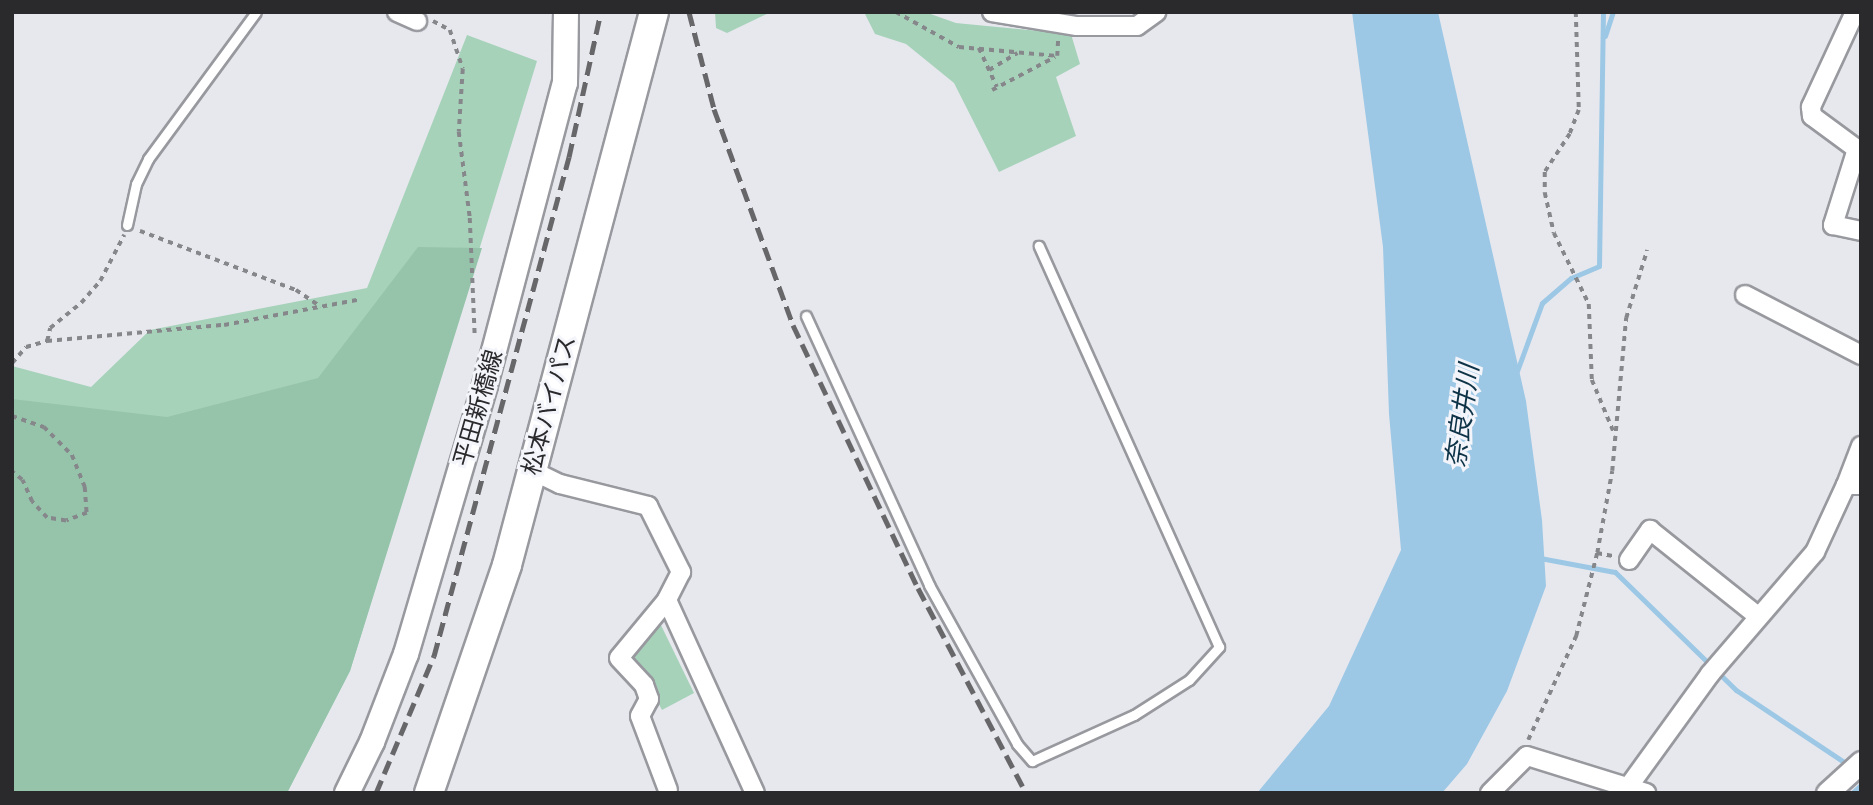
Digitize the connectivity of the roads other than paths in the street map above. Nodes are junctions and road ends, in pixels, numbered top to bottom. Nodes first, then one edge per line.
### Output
1 (256, 12) edge
2 (397, 12) edge
3 (566, 12) edge
4 (992, 12) edge
5 (1156, 12) edge
6 (1855, 12) edge
7 (1059, 18) edge
8 (652, 20) edge
9 (417, 21) road end
10 (127, 225) road end
11 (1861, 231) edge
12 (1039, 246) dead end
13 (1745, 295) dead end
14 (806, 317) dead end
15 (1861, 355) edge
16 (1861, 446) edge
17 (531, 470) junction
18 (1854, 485) edge
19 (1629, 560) road end
20 (667, 600) junction
21 (1759, 617) junction
22 (1861, 762) edge
23 (668, 790) dead end
24 (1638, 790) edge
25 (347, 793) edge
26 (429, 793) edge
27 (755, 793) edge
28 (1490, 793) edge
29 (1827, 793) edge

1 - 10 lane
2 - 9 street
3 - 25 main road, 平田新橋線
4 - 7 street
5 - 7 street
6 - 11 street
8 - 17 highway, 松本バイパス
12 - 14 lane
13 - 15 street
16 - 18 street
17 - 20 street
17 - 26 highway, 松本バイパス
18 - 21 street
19 - 21 street
20 - 23 street
20 - 27 street
21 - 24 street
22 - 29 street
24 - 28 street

